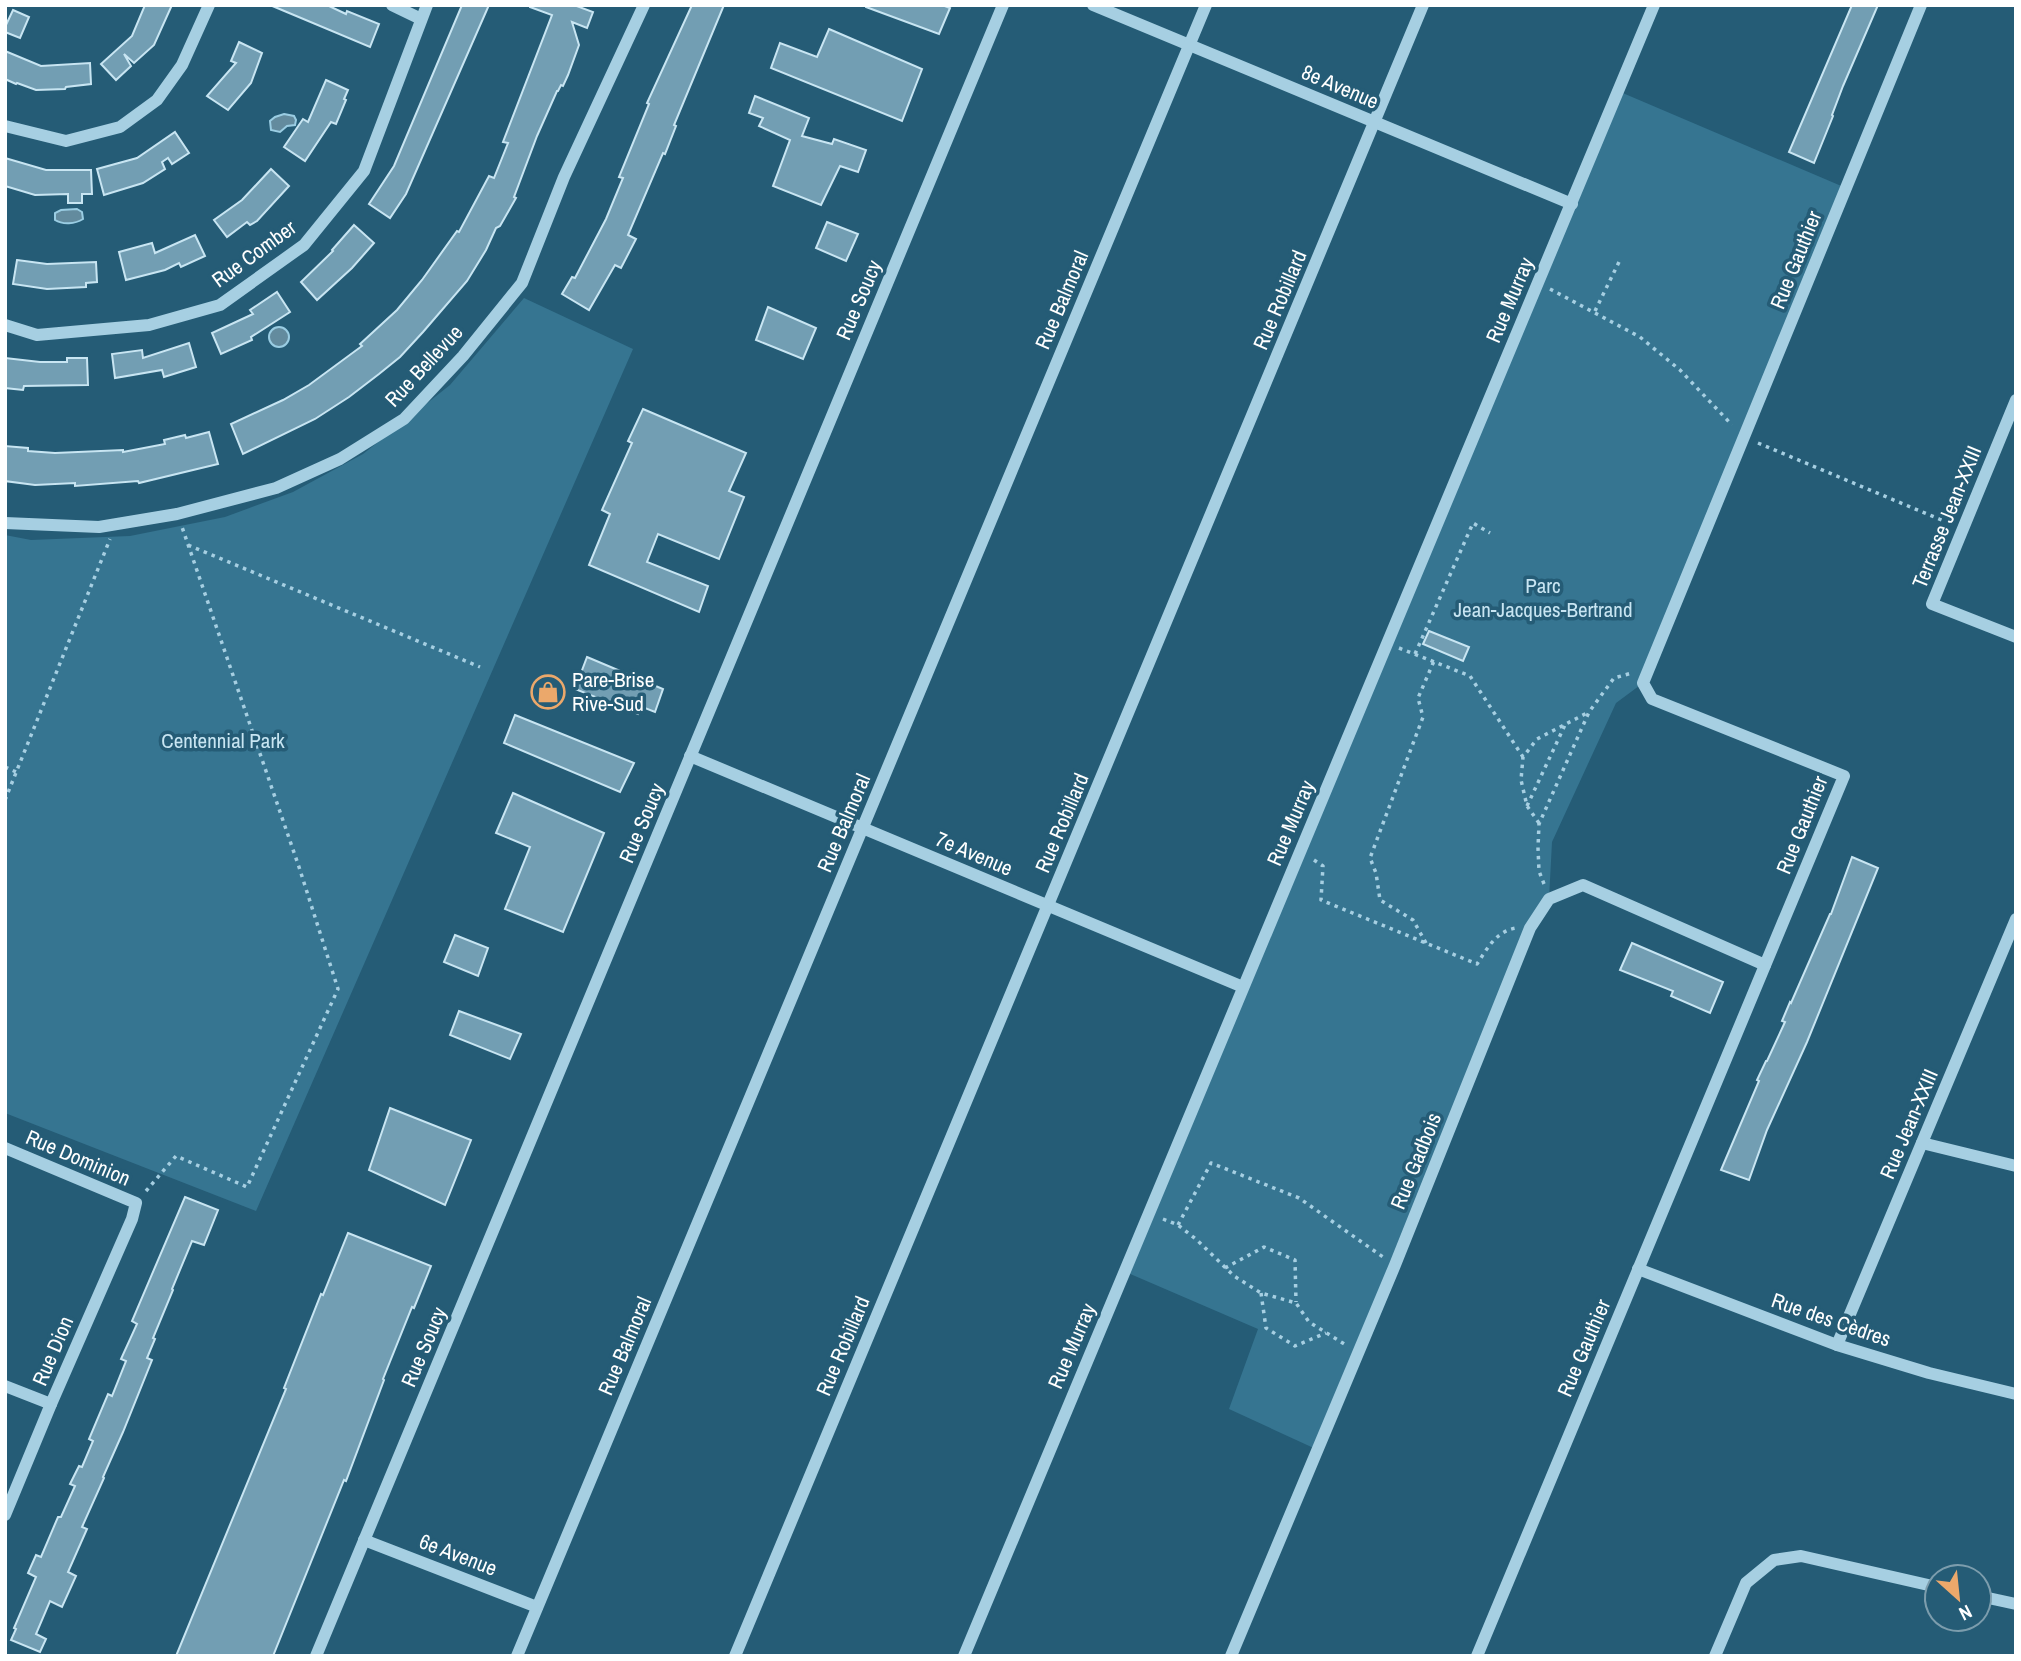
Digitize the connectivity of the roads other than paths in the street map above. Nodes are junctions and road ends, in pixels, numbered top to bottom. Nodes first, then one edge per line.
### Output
1 (209, 5) edge
2 (392, 5) edge
3 (427, 5) edge
4 (644, 5) edge
5 (1003, 5) edge
6 (1093, 5) edge
7 (1206, 5) edge
8 (1423, 5) edge
9 (1654, 5) edge
10 (1921, 5) edge
11 (421, 19) junction
12 (1189, 45) junction
13 (1374, 122) junction
14 (5, 126) edge
15 (1572, 204) junction
16 (5, 325) edge
17 (2016, 400) edge
18 (5, 523) edge
19 (2016, 637) edge
20 (690, 756) junction
21 (862, 828) junction
22 (1048, 906) junction
23 (2016, 919) edge
24 (1765, 965) junction
25 (1243, 987) junction
26 (1922, 1143) junction
27 (5, 1148) edge
28 (2016, 1166) edge
29 (136, 1203) joint
30 (1638, 1269) junction
31 (1837, 1345) junction
32 (5, 1386) edge
33 (2016, 1394) edge
34 (51, 1404) junction
35 (5, 1515) edge
36 (364, 1540) junction
37 (1923, 1584) edge
38 (1993, 1599) edge
39 (2016, 1604) edge
40 (537, 1607) junction
41 (316, 1656) edge
42 (517, 1656) edge
43 (735, 1656) edge
44 (964, 1656) edge
45 (1231, 1656) edge
46 (1477, 1656) edge
47 (1715, 1656) edge

1 - 14 street
2 - 11 street
3 - 11 street, Rue Comber
4 - 18 street, Rue Bellevue
5 - 20 street, Rue Soucy
6 - 12 street, 8e Avenue
7 - 12 street, Rue Balmoral
8 - 13 street, Rue Robillard
9 - 15 street, Rue Murray
10 - 24 street, Rue Gauthier
11 - 16 street, Rue Comber
12 - 13 street, 8e Avenue
12 - 21 street, Rue Balmoral
13 - 15 street, 8e Avenue
13 - 22 street, Rue Robillard
15 - 25 street, Rue Murray
17 - 19 street, Terrasse Jean-XXIII
20 - 21 street, 7e Avenue
20 - 36 street, Rue Soucy
21 - 22 street, 7e Avenue
21 - 40 street, Rue Balmoral
22 - 25 street, 7e Avenue
22 - 43 street, Rue Robillard
23 - 26 street, Rue Jean-XXIII
24 - 30 street, Rue Gauthier
24 - 45 street, Rue Gadbois
25 - 44 street, Rue Murray
26 - 28 street
26 - 31 street, Rue Jean-XXIII
27 - 29 street, Rue Dominion
29 - 34 street, Rue Dion
30 - 31 street, Rue des Cèdres
30 - 46 street, Rue Gauthier
31 - 33 street, Rue des Cèdres
32 - 34 street
34 - 35 street, Rue Dion
36 - 40 street, 6e Avenue
36 - 41 street, Rue Soucy
37 - 47 street
38 - 39 street
40 - 42 street, Rue Balmoral

